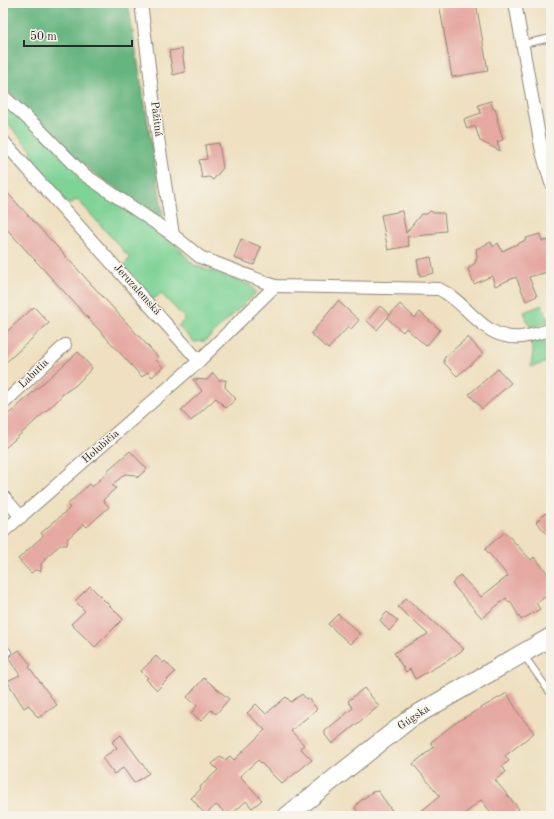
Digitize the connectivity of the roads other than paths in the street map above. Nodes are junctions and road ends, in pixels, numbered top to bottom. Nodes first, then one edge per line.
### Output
1 (141, 3) edge
2 (515, 3) edge
3 (551, 38) edge
4 (523, 44) junction
5 (3, 96) edge
6 (3, 140) edge
7 (551, 183) edge
8 (173, 235) junction
9 (274, 286) junction
10 (551, 330) edge
11 (65, 345) dead end
12 (199, 361) junction
13 (3, 404) edge
14 (3, 496) edge
15 (21, 517) junction
16 (3, 532) edge
17 (551, 636) edge
18 (3, 646) edge
19 (8, 652) dead end
20 (522, 653) junction
21 (551, 694) edge
22 (287, 816) edge

1 - 8 street, Pažitná
2 - 4 street
3 - 4 lane
4 - 7 street
5 - 8 street
6 - 12 street, Jeruzalemská
8 - 9 street
9 - 10 street
9 - 12 street
11 - 13 street, Labutia
12 - 15 street, Holubičia
14 - 15 street
15 - 16 street, Holubičia
17 - 20 main road, Gúgska
18 - 19 lane
20 - 21 lane
20 - 22 main road, Gúgska

